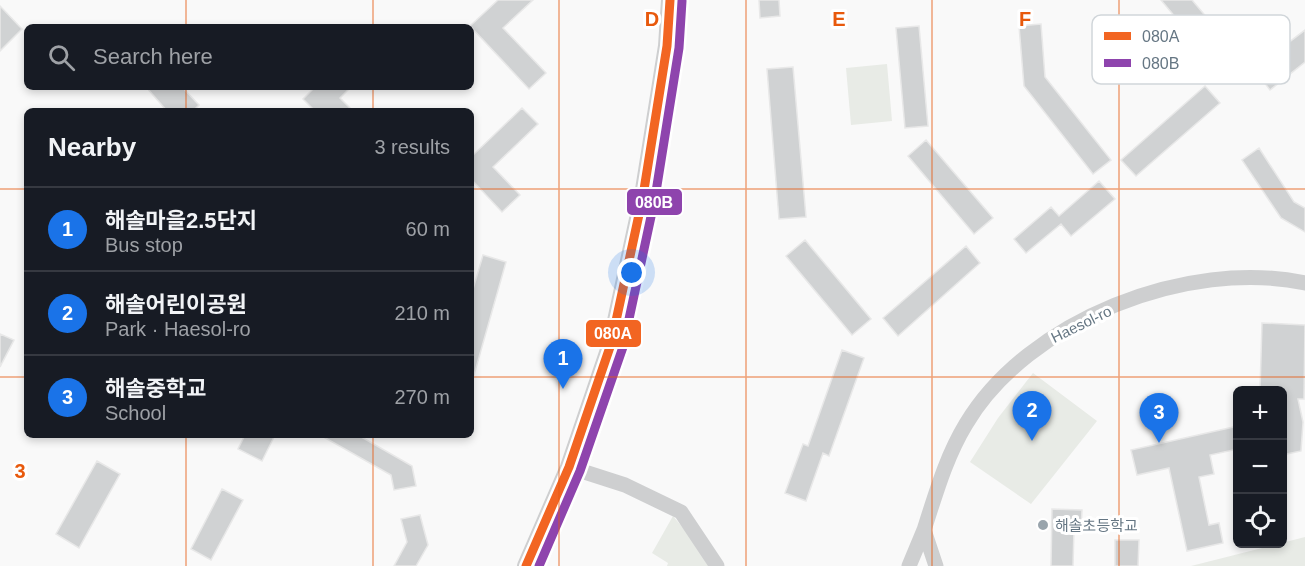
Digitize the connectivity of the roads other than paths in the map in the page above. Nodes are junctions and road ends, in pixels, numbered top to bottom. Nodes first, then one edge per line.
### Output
1 (670, 0) edge
2 (1305, 284) edge
3 (569, 467) junction
4 (924, 530) junction
5 (526, 566) edge
6 (717, 566) edge
7 (909, 566) edge
8 (936, 566) edge

1 - 3 street
2 - 4 street, Haesol-ro
3 - 5 street
3 - 6 street
4 - 7 street, Haesol-ro
4 - 8 street

